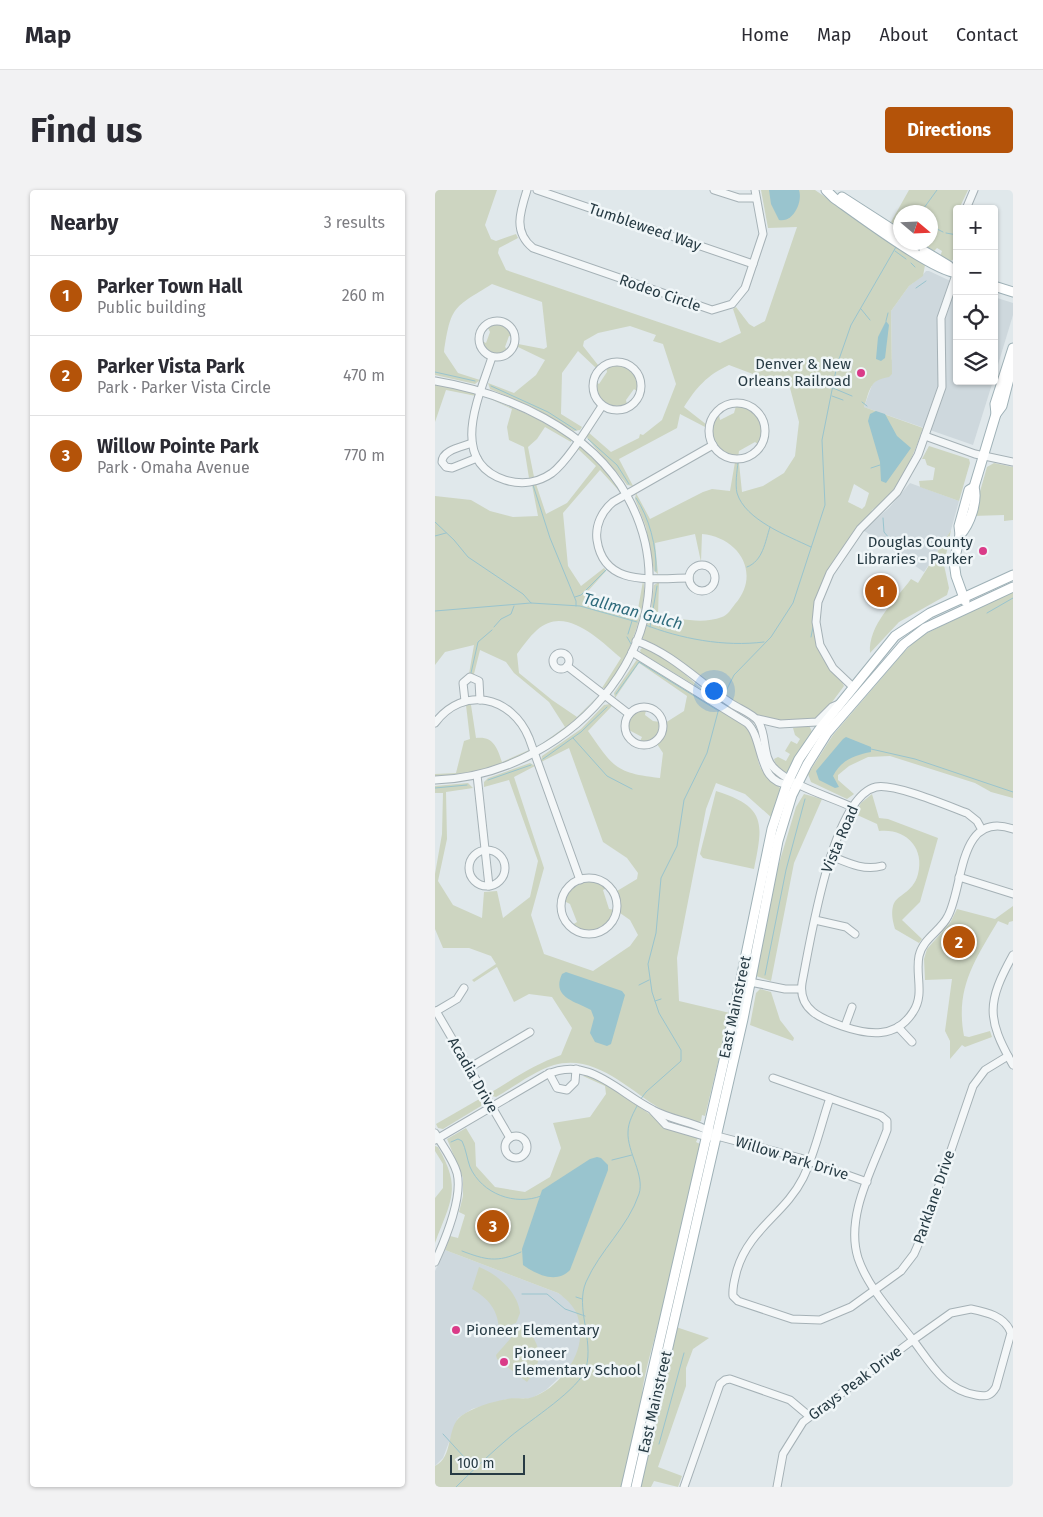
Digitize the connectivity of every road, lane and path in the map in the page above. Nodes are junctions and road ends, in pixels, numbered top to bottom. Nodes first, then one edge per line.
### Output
1 (527, 190) edge
2 (537, 190) edge
3 (714, 190) edge
4 (974, 190) edge
5 (827, 191) edge
6 (755, 194) edge
7 (968, 205) edge
8 (886, 229) junction
9 (893, 232) edge
10 (920, 250) edge
11 (929, 258) junction
12 (753, 264) junction
13 (953, 272) edge
14 (953, 284) edge
15 (998, 287) edge
16 (1013, 292) edge
17 (1013, 352) edge
18 (492, 357) junction
19 (1013, 363) edge
20 (435, 381) edge
21 (481, 392) junction
22 (602, 406) junction
23 (996, 414) junction
24 (925, 436) junction
25 (577, 440) junction
26 (472, 443) junction
27 (713, 445) junction
28 (984, 456) junction
29 (477, 458) junction
30 (1013, 462) edge
31 (626, 494) junction
32 (1013, 575) edge
33 (648, 578) junction
34 (689, 578) dead end
35 (1013, 587) edge
36 (963, 598) junction
37 (968, 609) junction
38 (637, 638) junction
39 (632, 652) junction
40 (567, 666) dead end
41 (853, 687) junction
42 (605, 695) junction
43 (712, 695) junction
44 (480, 700) junction
45 (465, 701) junction
46 (839, 704) junction
47 (732, 709) junction
48 (629, 714) junction
49 (758, 720) junction
50 (435, 723) edge
51 (535, 754) junction
52 (477, 775) junction
53 (435, 780) edge
54 (791, 782) junction
55 (852, 807) junction
56 (1013, 829) edge
57 (983, 830) junction
58 (485, 850) junction
59 (831, 856) junction
60 (882, 866) dead end
61 (959, 878) junction
62 (580, 880) junction
63 (489, 886) junction
64 (1013, 894) edge
65 (815, 920) junction
66 (855, 934) dead end
67 (1013, 955) edge
68 (750, 982) junction
69 (464, 988) dead end
70 (801, 989) junction
71 (852, 1007) dead end
72 (435, 1012) edge
73 (845, 1026) junction
74 (897, 1027) junction
75 (530, 1032) dead end
76 (912, 1042) dead end
77 (1008, 1056) junction
78 (1013, 1064) edge
79 (469, 1068) junction
80 (576, 1069) junction
81 (549, 1073) junction
82 (773, 1078) dead end
83 (831, 1098) junction
84 (492, 1106) junction
85 (708, 1134) junction
86 (717, 1136) junction
87 (436, 1137) edge
88 (510, 1138) dead end
89 (809, 1161) junction
90 (867, 1182) junction
91 (435, 1262) edge
92 (876, 1290) junction
93 (913, 1340) junction
94 (809, 1416) junction
95 (685, 1486) edge
96 (626, 1487) edge
97 (636, 1487) edge
98 (694, 1487) edge
99 (777, 1487) edge

1 - 12 street, Rodeo Circle
2 - 12 street, Tumbleweed Way
3 - 6 street
4 - 7 street
5 - 8 main road
6 - 12 street, Rodeo Circle
8 - 9 main road
8 - 11 main road
10 - 11 main road
11 - 13 main road
14 - 24 street
15 - 16 main road
17 - 23 main road
18 - 18 street
18 - 21 street
19 - 23 main road
20 - 21 street
21 - 25 street
21 - 26 street
22 - 22 street
22 - 25 street
23 - 28 main road
24 - 28 street
24 - 41 street
25 - 29 street
25 - 31 street
26 - 29 street
26 - 29 street
27 - 27 street
27 - 31 street
28 - 30 street
28 - 36 main road
31 - 33 street
31 - 33 street
32 - 36 main road, East Mainstreet
33 - 34 street
33 - 38 street
35 - 37 main road, East Mainstreet
36 - 37 main road
36 - 41 main road, East Mainstreet
37 - 54 main road, East Mainstreet
38 - 39 street
38 - 43 street
39 - 42 street
39 - 43 street
40 - 42 street
41 - 46 main road, East Mainstreet
42 - 48 street
42 - 51 street
43 - 47 street
44 - 45 street
44 - 45 street
44 - 51 street
45 - 50 street
46 - 49 street
46 - 54 main road, East Mainstreet
47 - 49 street
47 - 54 street
48 - 48 street
49 - 54 street
51 - 52 street
51 - 62 street
52 - 53 street
52 - 58 street
54 - 55 street
54 - 68 main road, East Mainstreet
54 - 85 main road, East Mainstreet
55 - 57 street, Vista Road
55 - 59 street, Vista Road
56 - 57 street
57 - 61 street
58 - 63 street
58 - 63 street
58 - 63 street
59 - 60 street
59 - 65 street, Vista Road
61 - 64 street
61 - 74 street
62 - 62 street
65 - 66 street
65 - 70 street, Vista Road
67 - 77 street
68 - 70 street
68 - 86 main road, East Mainstreet
69 - 72 street
70 - 73 street
71 - 73 street
72 - 79 street, Acadia Drive
73 - 74 street
74 - 76 street
75 - 79 street
77 - 78 street
77 - 92 street, Parklane Drive
79 - 84 street, Acadia Drive
80 - 81 street, Willow Park Drive
80 - 81 street
80 - 85 street, Willow Park Drive
81 - 84 street, Willow Park Drive
82 - 83 street, Grays Peak Drive
83 - 89 street, Parklane Drive
83 - 90 street, Grays Peak Drive
84 - 87 street, Willow Park Drive
84 - 88 street, Acadia Drive
85 - 86 street, Willow Park Drive
85 - 96 main road, East Mainstreet
86 - 89 street, Willow Park Drive
86 - 97 main road, East Mainstreet
87 - 91 street
89 - 90 street, Willow Park Drive
89 - 92 street, Parklane Drive
90 - 92 street, Grays Peak Drive
92 - 93 street, Grays Peak Drive
93 - 93 street
93 - 94 street, Grays Peak Drive
94 - 95 street
94 - 99 street, Grays Peak Drive
95 - 98 street

